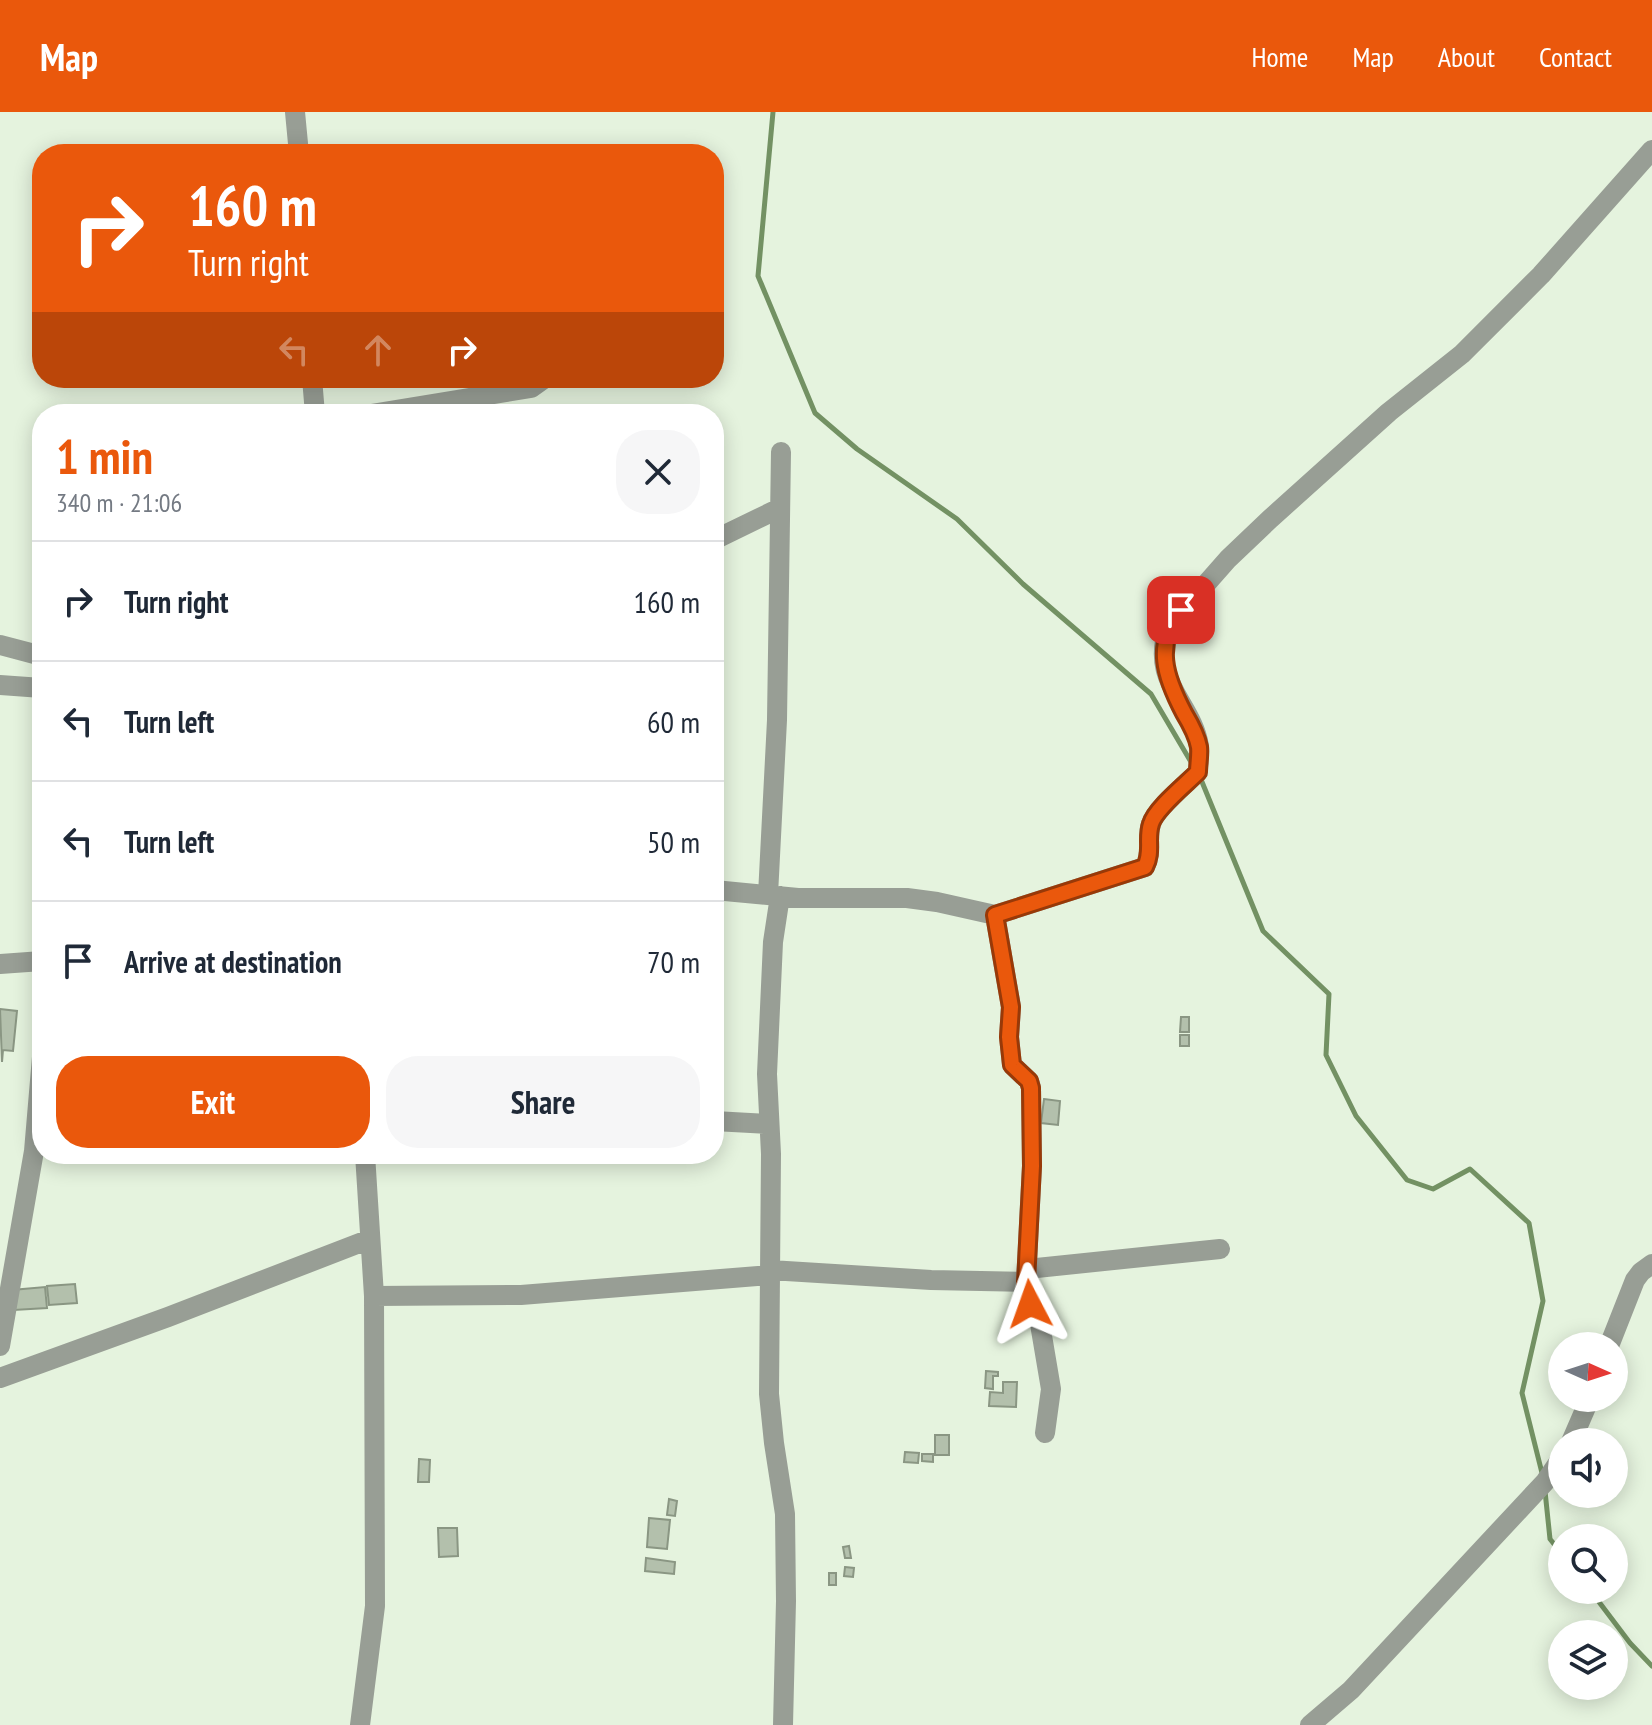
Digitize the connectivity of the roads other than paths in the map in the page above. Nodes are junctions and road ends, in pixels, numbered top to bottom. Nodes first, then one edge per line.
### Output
1 (295, 112) edge
2 (298, 144) edge
3 (1652, 150) edge
4 (531, 388) edge
5 (433, 404) edge
6 (781, 452) dead end
7 (780, 508) junction
8 (724, 535) edge
9 (0, 645) edge
10 (32, 653) edge
11 (0, 685) edge
12 (32, 687) edge
13 (724, 891) edge
14 (774, 895) junction
15 (995, 915) junction
16 (32, 962) edge
17 (0, 964) edge
18 (724, 1122) edge
19 (769, 1124) junction
20 (32, 1162) edge
21 (366, 1164) edge
22 (370, 1239) junction
23 (1220, 1249) dead end
24 (1652, 1264) edge
25 (770, 1272) junction
26 (1027, 1276) junction
27 (374, 1296) junction
28 (1615, 1332) edge
29 (0, 1346) edge
30 (0, 1378) edge
31 (1045, 1433) dead end
32 (1548, 1478) edge
33 (360, 1725) edge
34 (783, 1725) edge
35 (1310, 1725) edge

1 - 2 street
3 - 15 street
4 - 5 street
6 - 7 street
7 - 8 street
7 - 14 street
9 - 10 street
11 - 12 street
13 - 14 street
14 - 15 street
14 - 19 street
15 - 26 street
16 - 17 street
18 - 19 street
19 - 25 street
20 - 29 street
21 - 22 street
22 - 27 street
22 - 30 street
23 - 26 street
24 - 28 street
25 - 26 street
25 - 27 street
25 - 34 street
26 - 31 street
27 - 33 street
32 - 35 street

